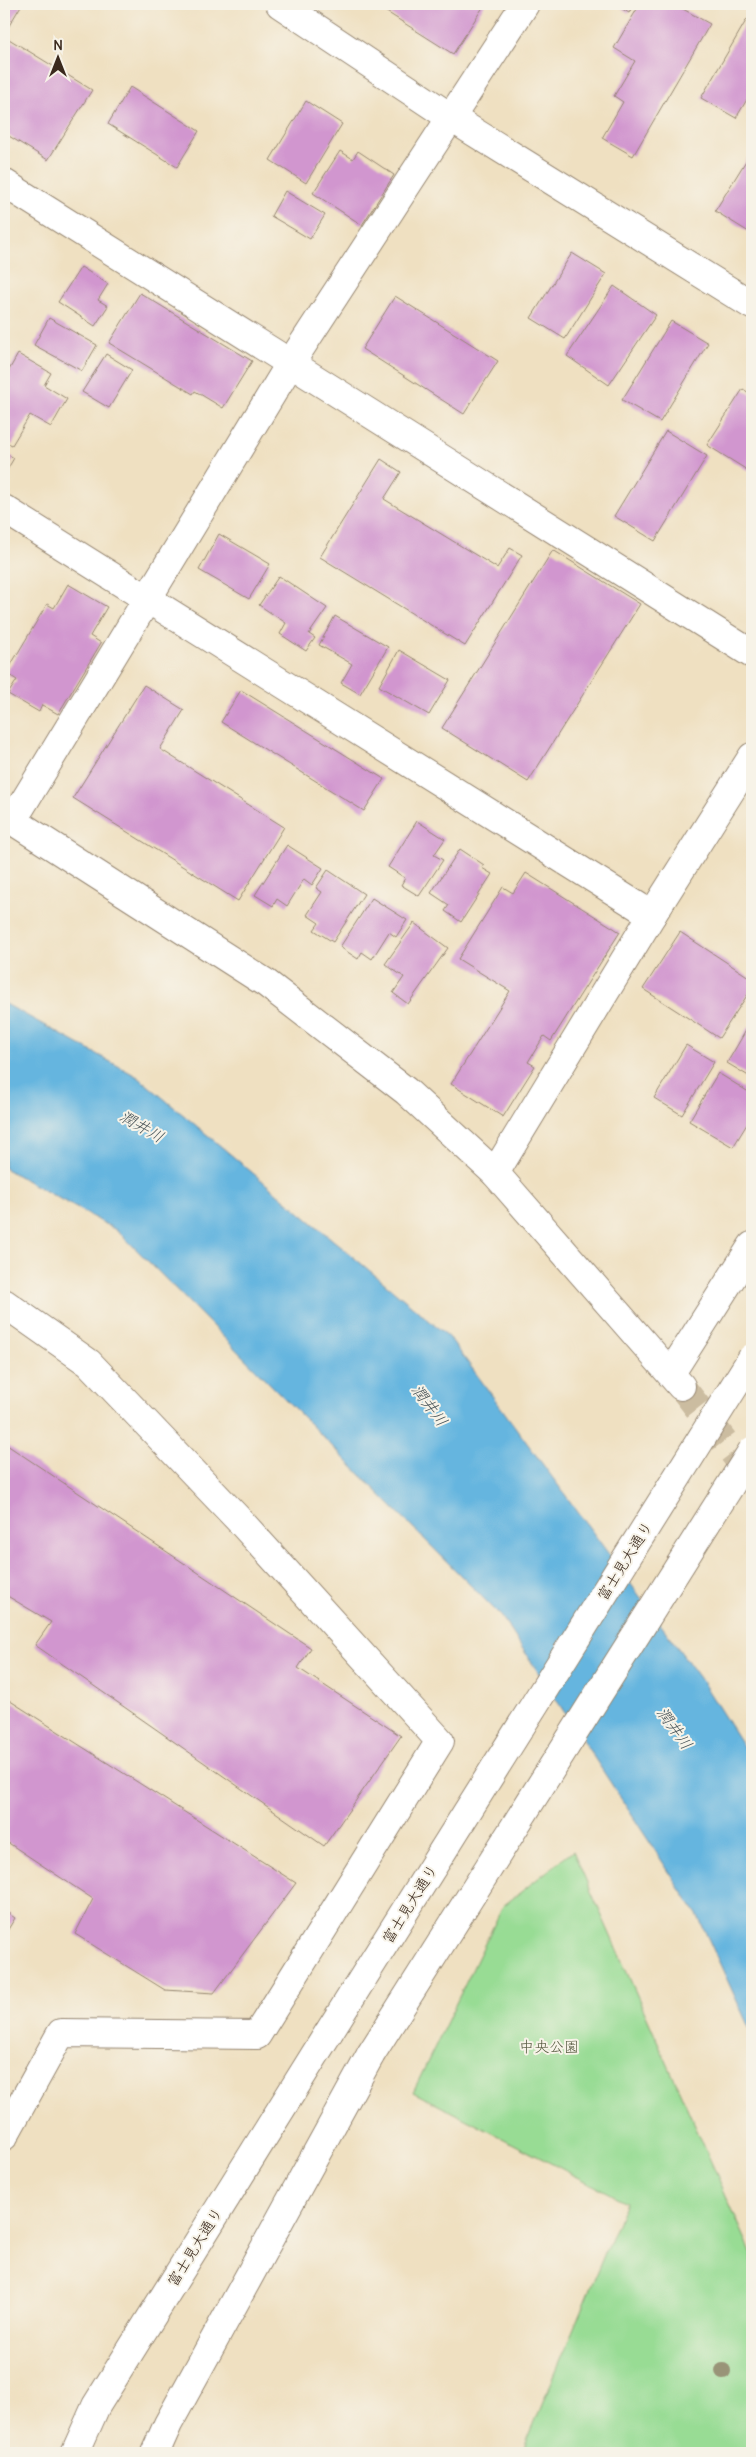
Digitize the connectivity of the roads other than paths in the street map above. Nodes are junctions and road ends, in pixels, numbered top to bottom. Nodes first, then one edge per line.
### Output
1 (280, 4) edge
2 (525, 4) edge
3 (450, 117) junction
4 (4, 183) edge
5 (752, 306) edge
6 (290, 364) junction
7 (4, 509) edge
8 (145, 599) junction
9 (752, 654) edge
10 (752, 757) edge
11 (8, 818) edge
12 (652, 914) junction
13 (495, 1173) junction
14 (752, 1246) edge
15 (4, 1303) edge
16 (752, 1358) edge
17 (752, 1451) edge
18 (4, 2136) edge
19 (75, 2453) edge
20 (155, 2453) edge

1 - 3 street
2 - 3 street
3 - 5 street
3 - 6 street
4 - 6 street
6 - 8 street
6 - 9 street
7 - 8 street
8 - 11 street
8 - 12 street
10 - 12 street
11 - 13 street
12 - 13 street
13 - 14 street
15 - 18 street
16 - 19 street, 富士見大通り, bridge
17 - 20 street, bridge

